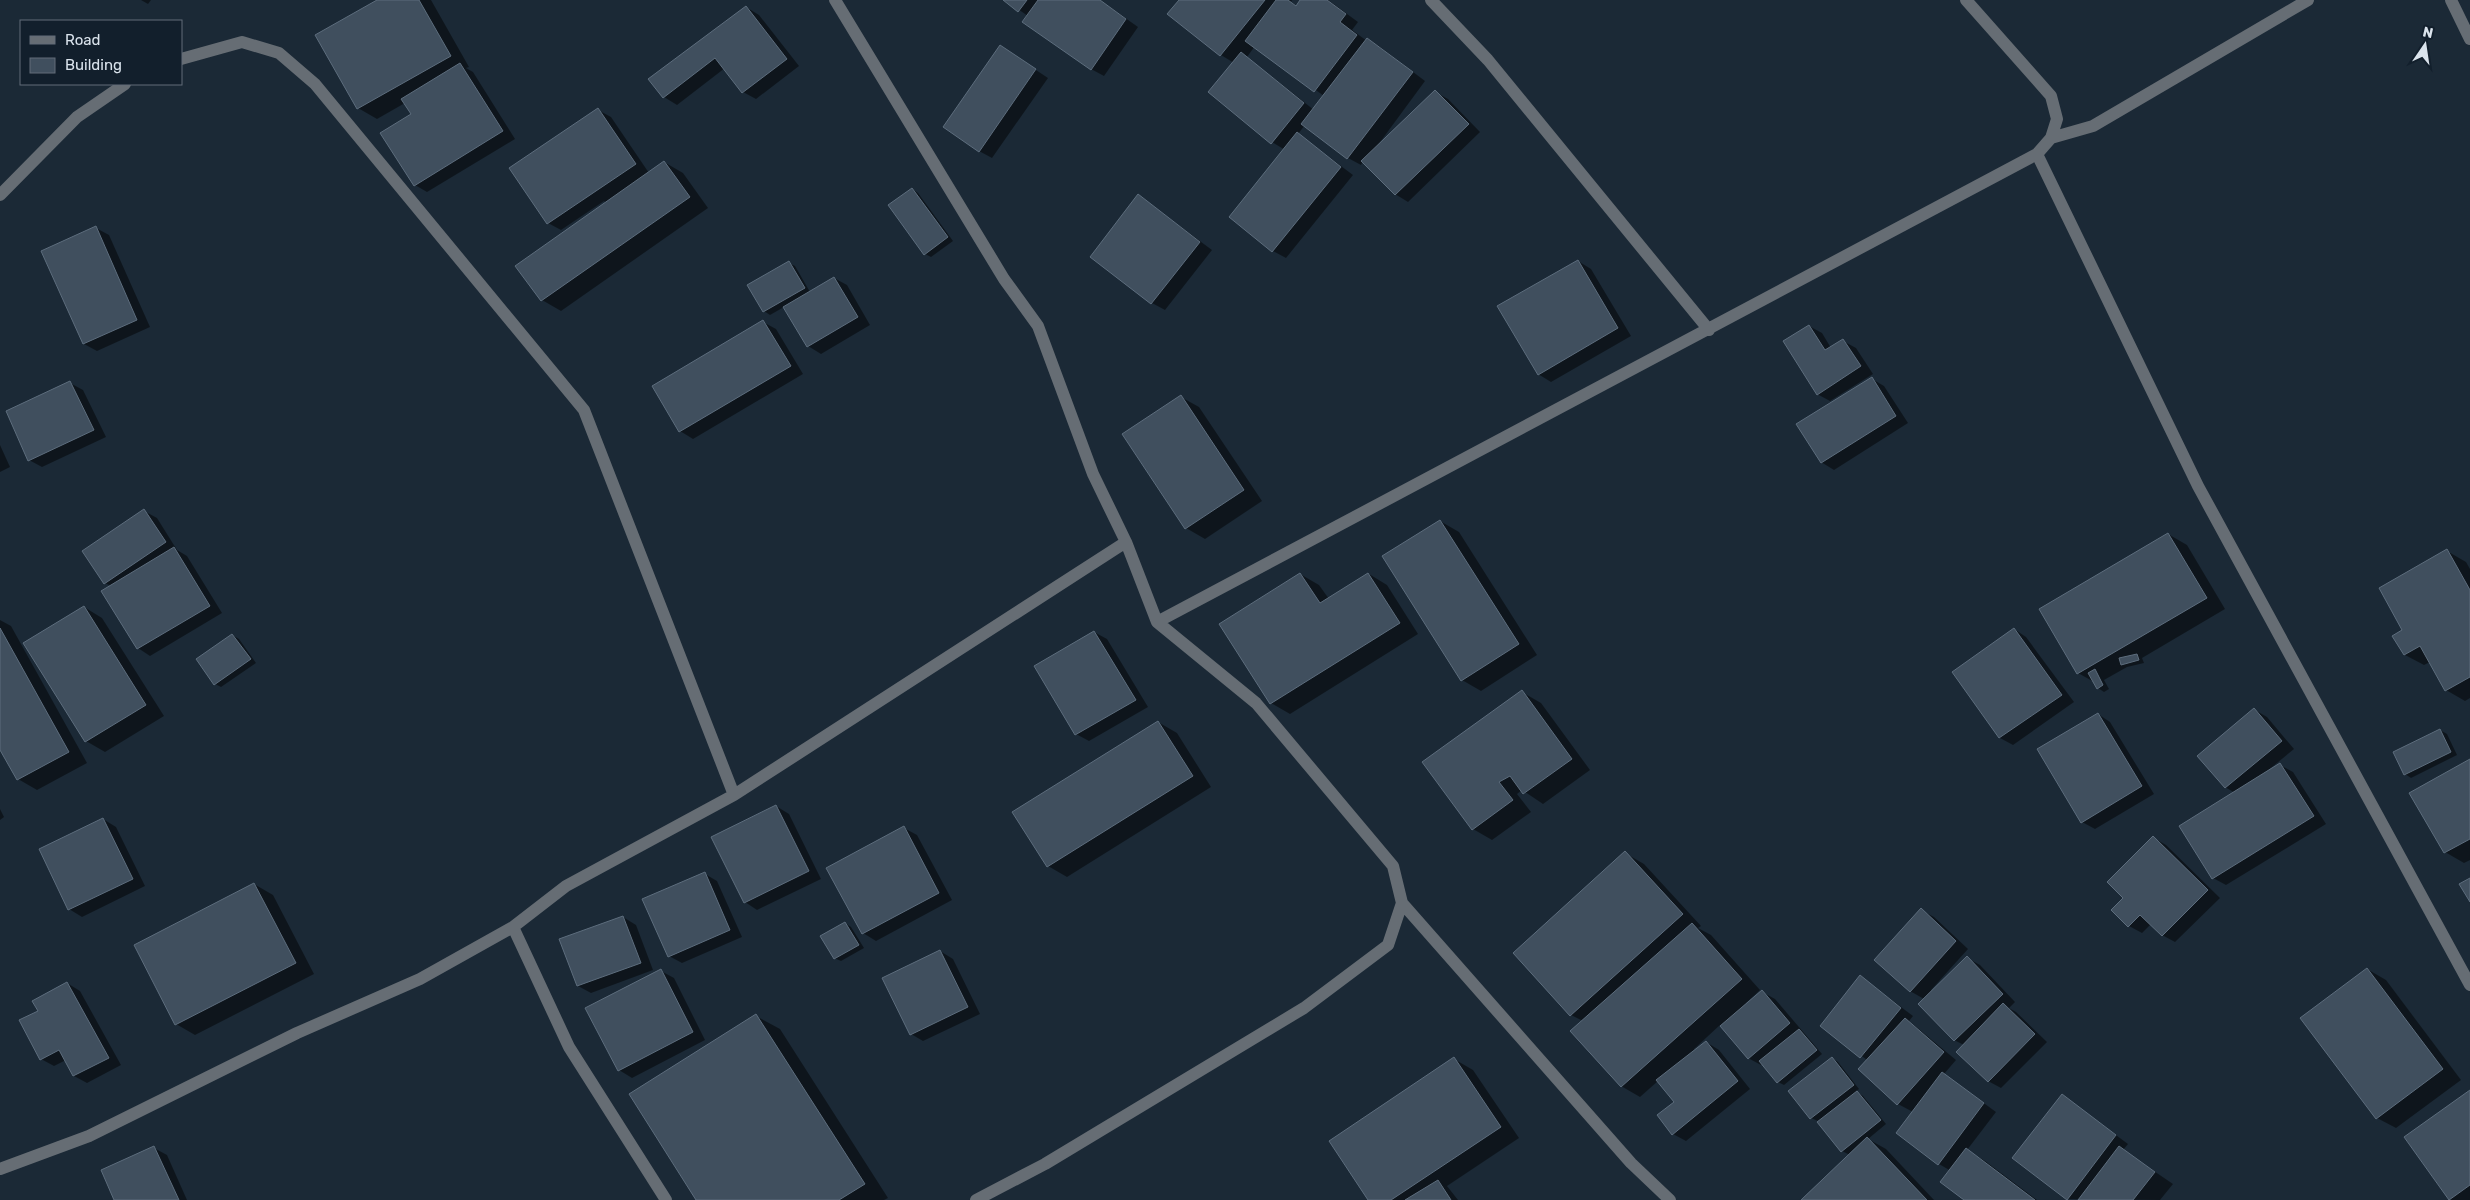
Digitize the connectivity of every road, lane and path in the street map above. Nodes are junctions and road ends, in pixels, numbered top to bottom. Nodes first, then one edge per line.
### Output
1 (835, 0) edge
2 (1431, 0) edge
3 (1966, 0) edge
4 (2308, 0) edge
5 (2452, 0) edge
6 (2470, 39) edge
7 (182, 60) edge
8 (124, 85) edge
9 (2051, 138) junction
10 (2037, 154) junction
11 (1, 193) edge
12 (1709, 330) junction
13 (1126, 542) junction
14 (1157, 622) junction
15 (734, 795) junction
16 (1402, 903) junction
17 (513, 927) junction
18 (2470, 985) edge
19 (0, 1169) edge
20 (666, 1200) edge
21 (976, 1200) edge
22 (1670, 1200) edge

1 - 13 street
2 - 12 street
3 - 9 street
4 - 9 street
5 - 6 street
7 - 15 street
8 - 11 street
9 - 10 street
10 - 12 street
10 - 18 street
12 - 14 street
13 - 14 street
13 - 15 street
14 - 16 street
15 - 17 street
16 - 21 street
16 - 22 street
17 - 19 street
17 - 20 street

